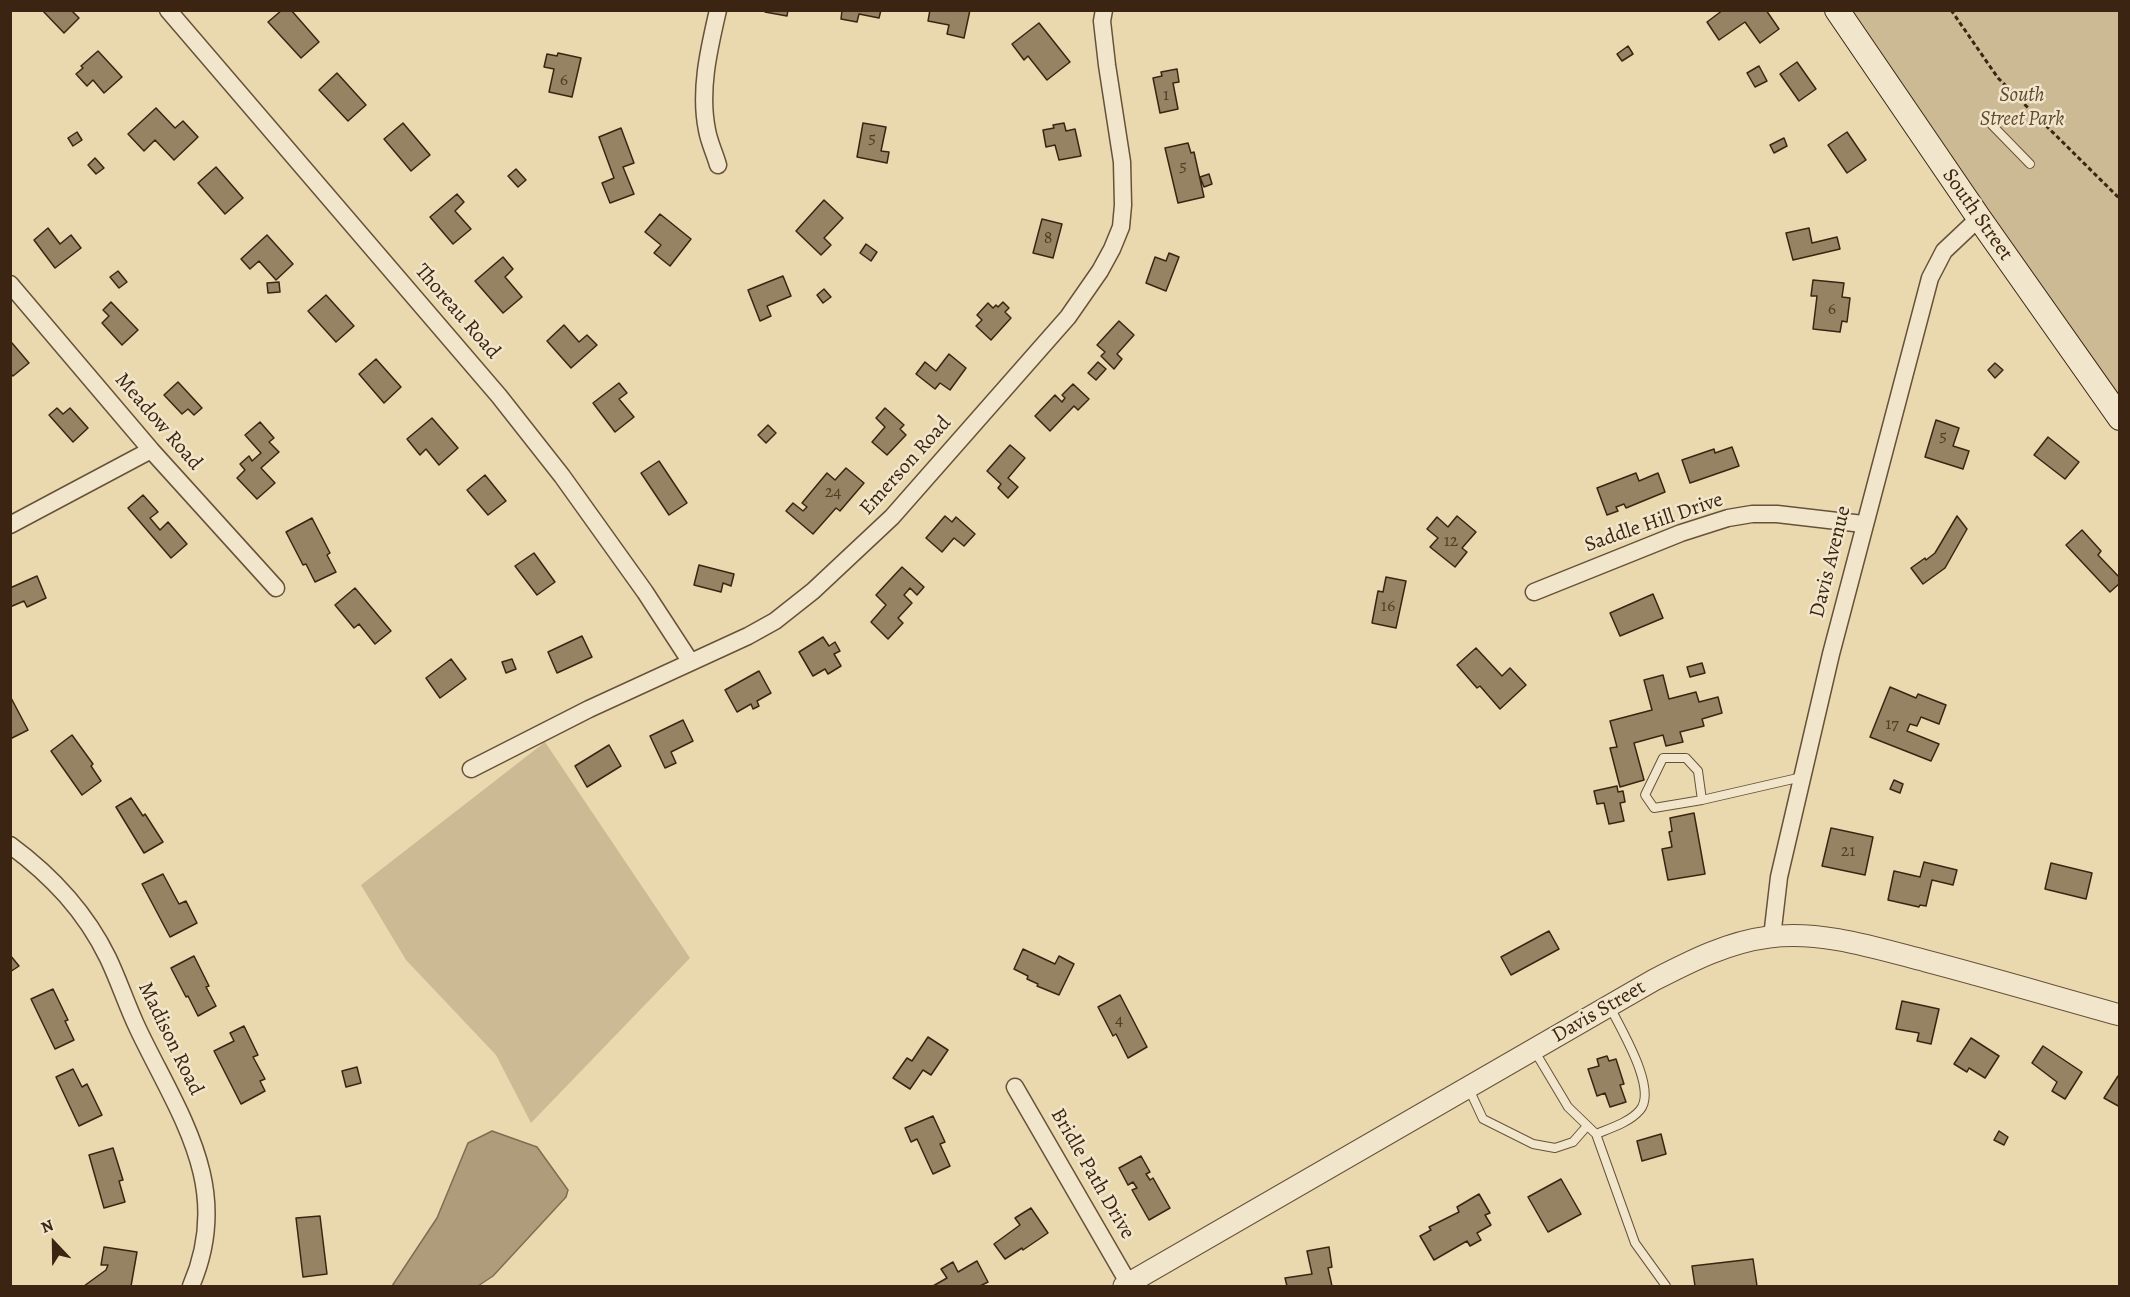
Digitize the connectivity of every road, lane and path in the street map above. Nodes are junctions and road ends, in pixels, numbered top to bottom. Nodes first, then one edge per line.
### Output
1 (168, 10) edge
2 (718, 10) edge
3 (1104, 10) edge
4 (1837, 10) edge
5 (1951, 10) edge
6 (1992, 125) dead end
7 (2030, 164) dead end
8 (718, 165) dead end
9 (2120, 199) edge
10 (1978, 218) junction
11 (10, 284) edge
12 (2120, 418) edge
13 (151, 450) junction
14 (1863, 524) junction
15 (10, 525) edge
16 (276, 588) dead end
17 (1534, 592) dead end
18 (690, 662) junction
19 (471, 769) dead end
20 (1802, 777) junction
21 (1702, 800) junction
22 (10, 845) edge
23 (1772, 937) junction
24 (1610, 1006) junction
25 (2120, 1015) edge
26 (1534, 1050) junction
27 (1016, 1087) dead end
28 (1468, 1088) junction
29 (1587, 1126) junction
30 (1596, 1134) junction
31 (1126, 1285) edge
32 (1666, 1286) edge
33 (191, 1287) edge

1 - 18 street, Thoreau Road
2 - 8 street
3 - 18 street, Emerson Road
4 - 10 main road, South Street
5 - 9 path
6 - 7 lane
10 - 12 main road, South Street
10 - 14 street, Davis Avenue
11 - 13 street, Meadow Road
13 - 15 street
13 - 16 street, Meadow Road
14 - 17 street, Saddle Hill Drive
14 - 20 street, Davis Avenue
18 - 19 street, Emerson Road
20 - 21 lane
20 - 23 street, Davis Avenue
21 - 21 lane
22 - 33 street, Madison Road
23 - 24 street, Davis Street
23 - 25 street, Davis Street
24 - 26 street, Davis Street
24 - 30 lane
26 - 28 street, Davis Street
26 - 29 lane
27 - 31 street, Bridle Path Drive
28 - 29 lane
28 - 31 street, Davis Street
29 - 30 lane
30 - 32 lane

